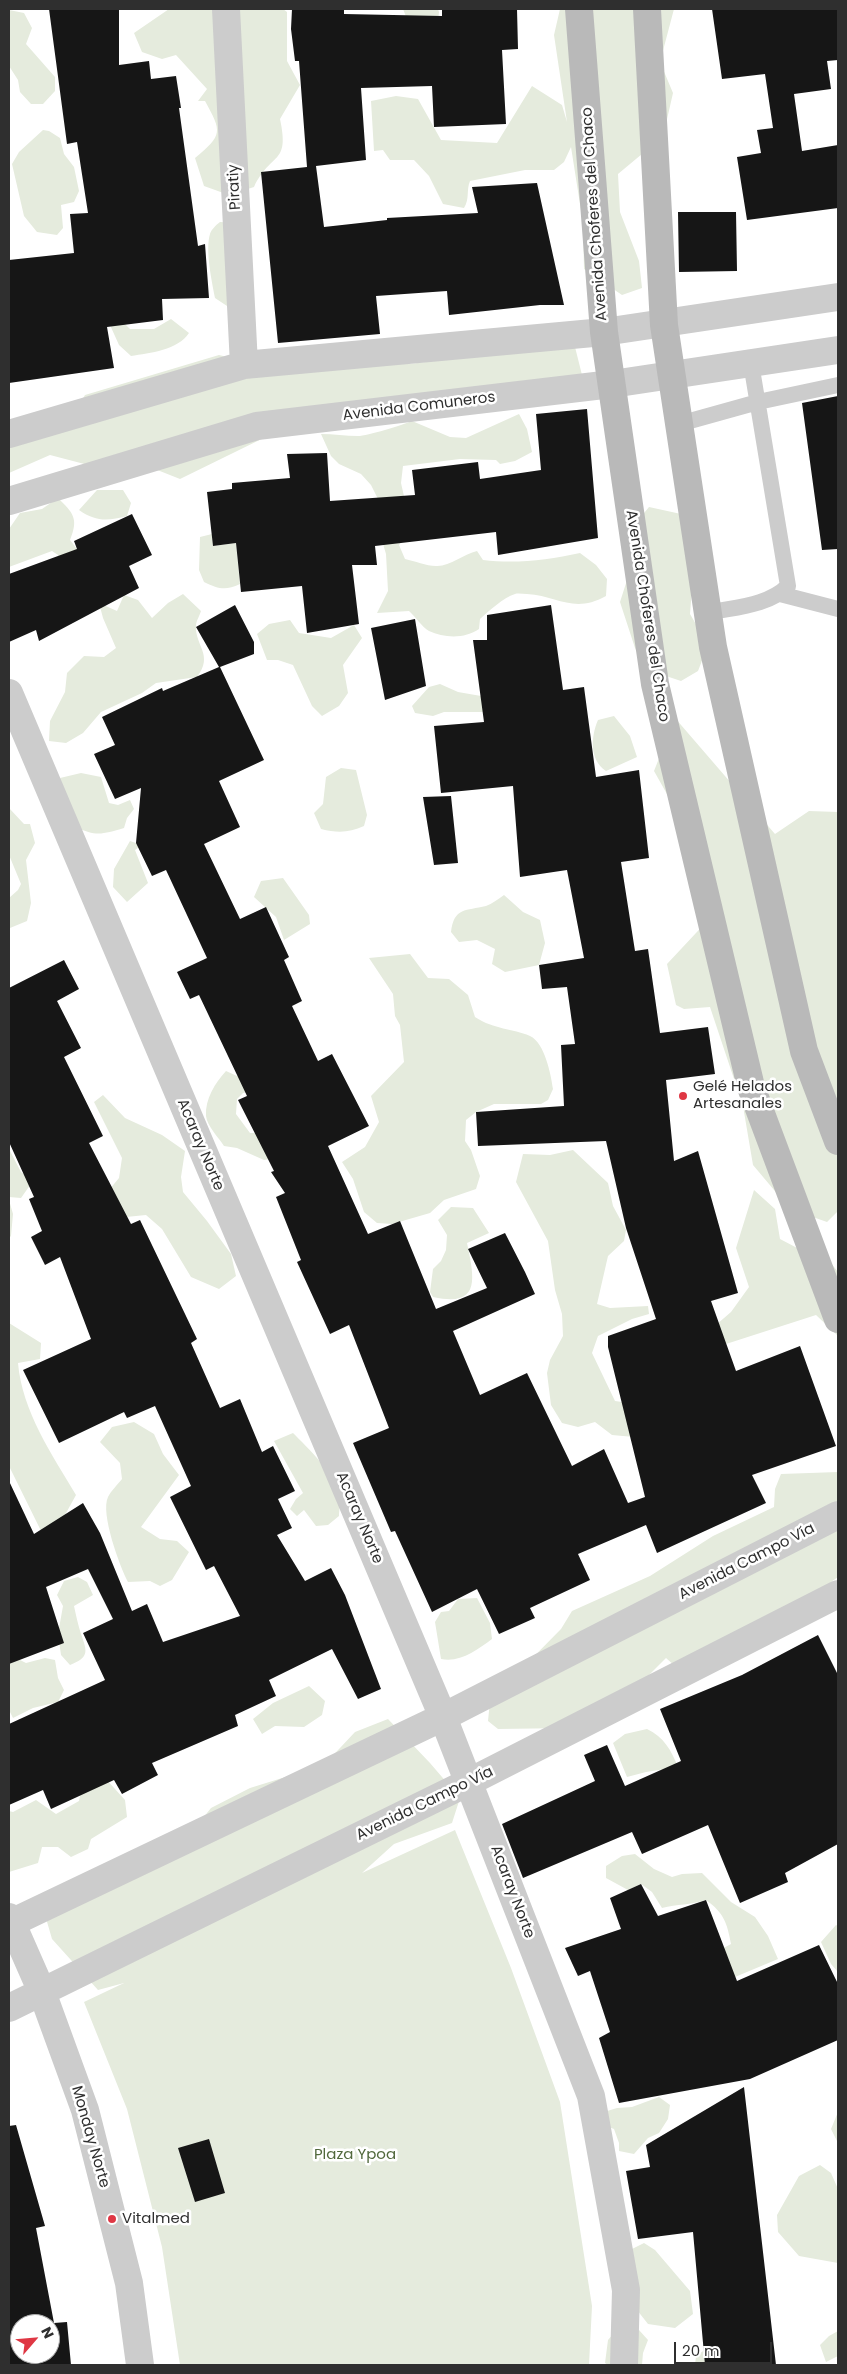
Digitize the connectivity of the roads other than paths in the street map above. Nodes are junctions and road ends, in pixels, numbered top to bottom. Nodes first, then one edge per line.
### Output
1 (226, 9) edge
2 (579, 9) edge
3 (647, 9) edge
4 (838, 297) edge
5 (664, 325) junction
6 (604, 332) junction
7 (838, 350) edge
8 (751, 363) junction
9 (244, 365) junction
10 (671, 376) junction
11 (612, 384) junction
12 (838, 385) edge
13 (758, 402) junction
14 (679, 424) junction
15 (9, 434) edge
16 (9, 501) edge
17 (780, 594) junction
18 (838, 609) edge
19 (708, 613) junction
20 (9, 693) edge
21 (838, 1141) edge
22 (838, 1319) edge
23 (838, 1515) edge
24 (838, 1594) edge
25 (443, 1717) junction
26 (469, 1782) junction
27 (10, 1921) edge
28 (42, 1992) junction
29 (9, 2008) edge
30 (140, 2365) edge
31 (624, 2365) edge

1 - 9 street, Piratiy
2 - 6 street, Avenida Choferes del Chaco
3 - 5 street
4 - 5 street
5 - 6 street
5 - 10 street
6 - 9 street
6 - 11 street, Avenida Choferes del Chaco
7 - 8 street, Avenida Comuneros
8 - 10 street, Avenida Comuneros
8 - 13 lane
9 - 15 street
10 - 11 street, Avenida Comuneros
10 - 14 street
11 - 16 street, Avenida Comuneros
11 - 22 street, Avenida Choferes del Chaco
12 - 13 lane
13 - 14 lane
13 - 17 lane
14 - 19 street
17 - 18 lane
17 - 19 lane
19 - 21 street
20 - 25 street, Acaray Norte
23 - 25 street, Avenida Campo Vía
24 - 26 street, Avenida Campo Vía
25 - 26 street, Acaray Norte
25 - 27 street, Avenida Campo Vía
26 - 28 street, Avenida Campo Vía
26 - 31 street, Acaray Norte
27 - 28 street, Monday Norte
28 - 29 street, Avenida Campo Vía
28 - 30 street, Monday Norte

